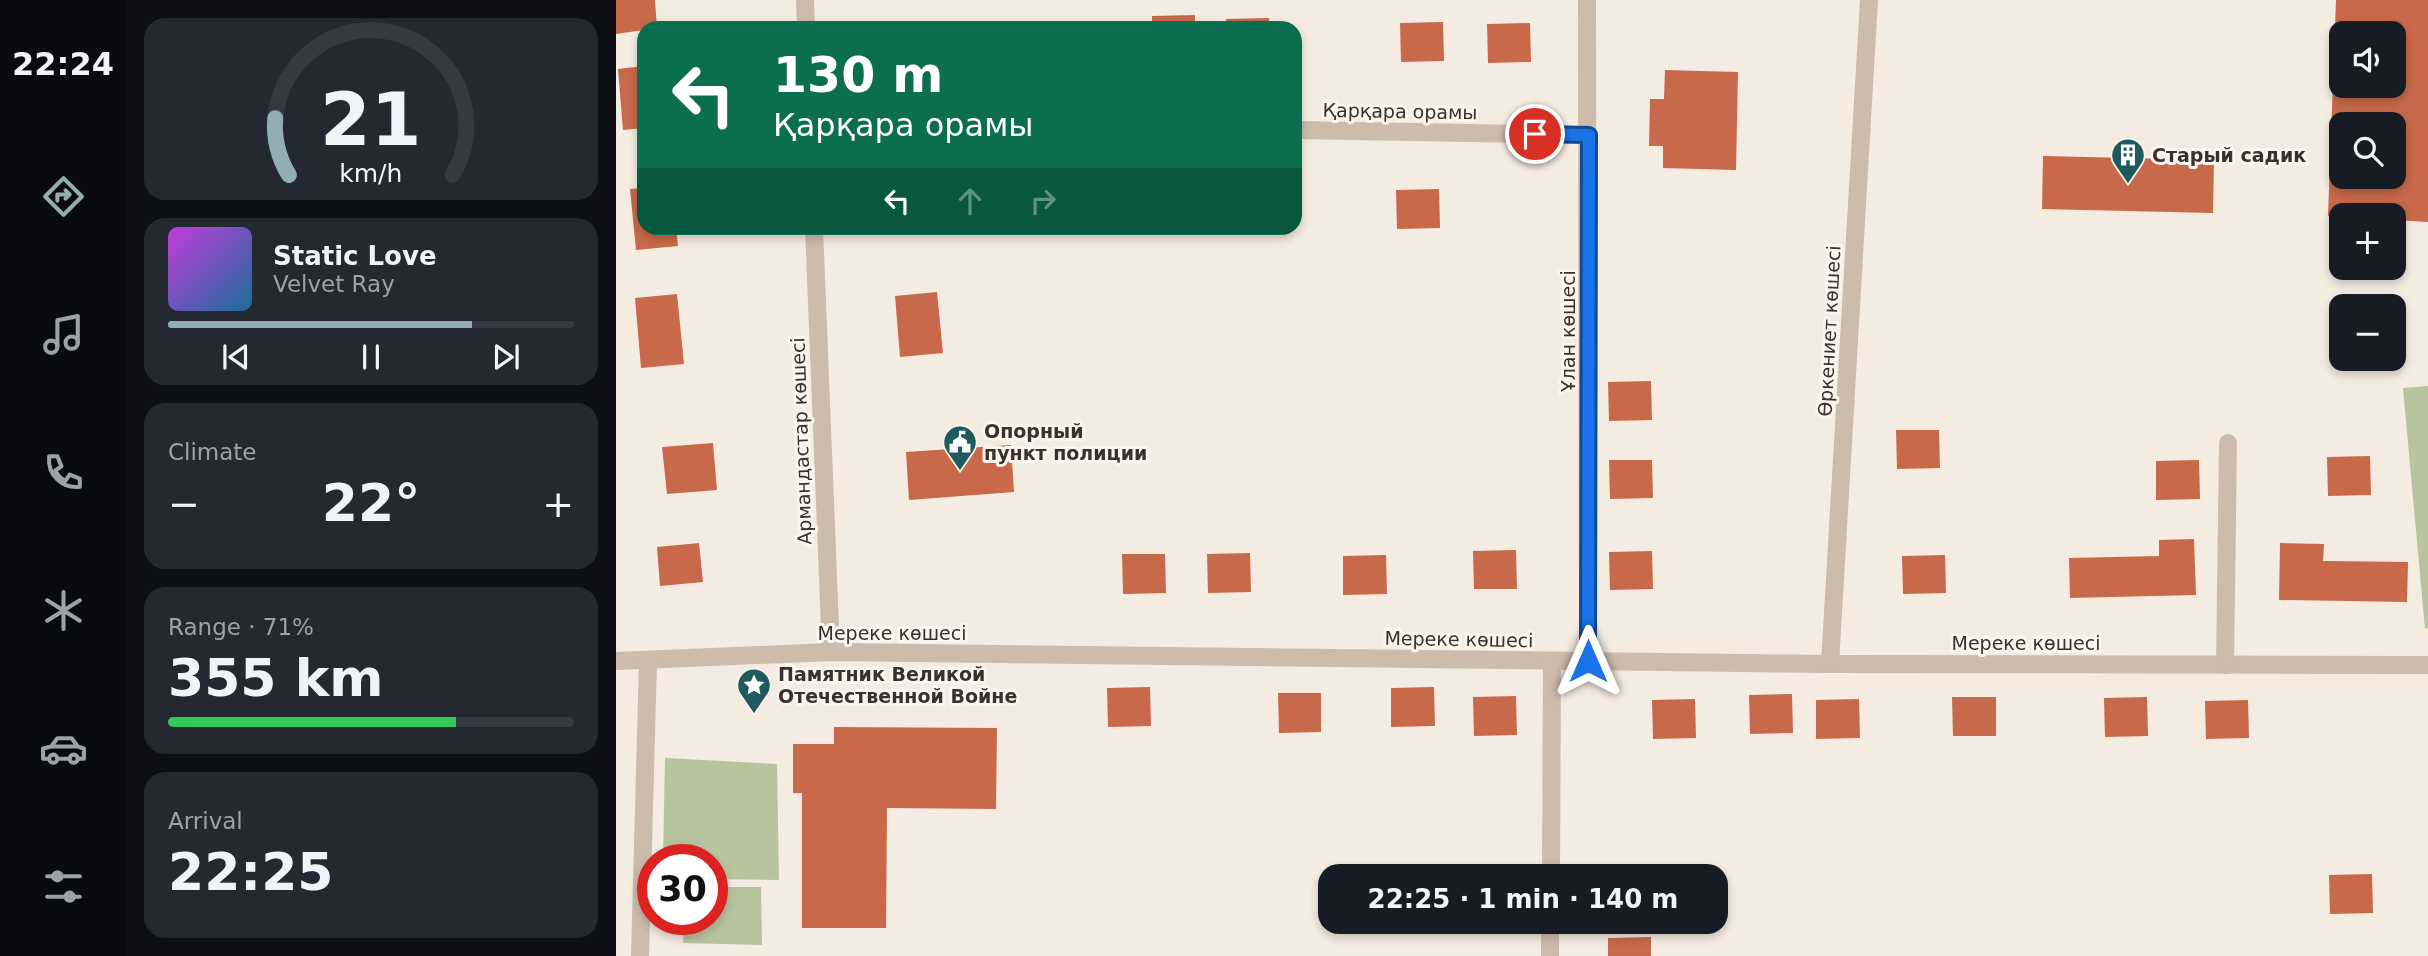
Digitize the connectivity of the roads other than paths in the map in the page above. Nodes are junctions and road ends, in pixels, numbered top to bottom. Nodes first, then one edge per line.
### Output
1 (805, 0) edge
2 (1587, 0) edge
3 (1869, 0) edge
4 (806, 21) edge
5 (1302, 130) edge
6 (1589, 135) junction
7 (814, 235) edge
8 (2228, 443) dead end
9 (831, 652) junction
10 (648, 661) junction
11 (1552, 661) junction
12 (1588, 661) junction
13 (616, 662) edge
14 (1830, 664) junction
15 (2225, 665) junction
16 (2428, 665) edge
17 (1551, 864) edge
18 (1550, 934) edge
19 (640, 956) edge
20 (1550, 956) edge

1 - 4 street
2 - 6 street, Ұлан көшесі
3 - 14 street, Өркениет көшесі
5 - 6 street, Қарқара орамы
6 - 12 street, Ұлан көшесі
7 - 9 street, Армандастар көшесі
8 - 15 street
9 - 10 street, Мереке көшесі
9 - 11 street, Мереке көшесі
10 - 13 street, Мереке көшесі
10 - 19 street
11 - 12 street, Мереке көшесі
11 - 17 street
12 - 14 street, Мереке көшесі
14 - 15 street, Мереке көшесі
15 - 16 street, Мереке көшесі
18 - 20 street

